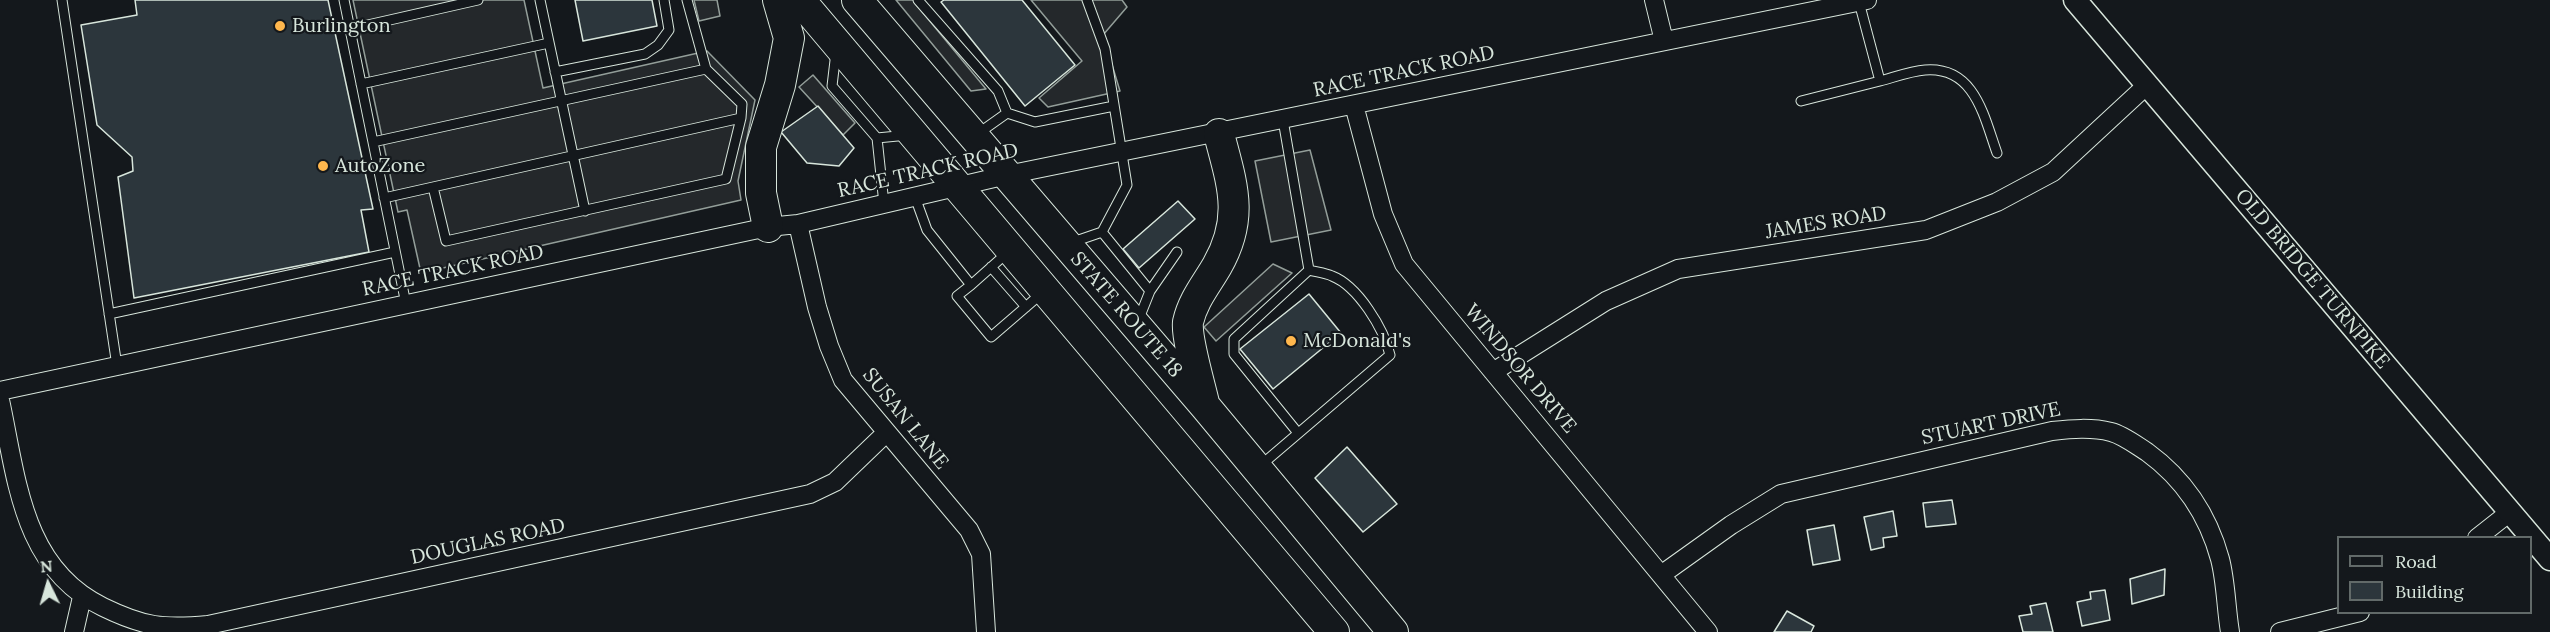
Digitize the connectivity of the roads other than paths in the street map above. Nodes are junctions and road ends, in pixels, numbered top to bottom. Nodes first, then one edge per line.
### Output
1 (62, 0) edge
2 (344, 0) edge
3 (478, 0) edge
4 (540, 0) edge
5 (664, 0) edge
6 (687, 0) edge
7 (778, 0) edge
8 (800, 0) edge
9 (918, 0) edge
10 (1087, 0) edge
11 (1654, 0) edge
12 (2075, 0) edge
13 (1863, 1) edge
14 (863, 2) edge
15 (350, 29) junction
16 (1664, 41) junction
17 (549, 43) junction
18 (837, 44) junction
19 (706, 69) junction
20 (555, 72) junction
21 (1880, 81) junction
22 (361, 84) junction
23 (2147, 85) junction
24 (561, 100) junction
25 (1801, 101) dead end
26 (1354, 105) junction
27 (1114, 106) junction
28 (1007, 113) junction
29 (741, 118) junction
30 (1283, 120) junction
31 (1219, 134) junction
32 (914, 135) junction
33 (974, 136) junction
34 (877, 138) junction
35 (373, 142) junction
36 (1123, 153) junction
37 (1997, 153) dead end
38 (573, 156) junction
39 (1007, 176) junction
40 (433, 187) junction
41 (959, 187) junction
42 (915, 197) junction
43 (384, 198) junction
44 (884, 204) junction
45 (585, 211) junction
46 (798, 224) junction
47 (768, 227) junction
48 (1102, 232) junction
49 (1066, 244) junction
50 (395, 252) junction
51 (1177, 252) dead end
52 (1001, 258) junction
53 (1309, 270) junction
54 (971, 285) junction
55 (1150, 291) junction
56 (1036, 298) junction
57 (406, 304) junction
58 (109, 314) junction
59 (1136, 326) junction
60 (117, 366) junction
61 (1493, 372) junction
62 (0, 391) edge
63 (0, 400) edge
64 (1204, 406) junction
65 (886, 433) junction
66 (1298, 433) junction
67 (1257, 469) junction
68 (2510, 512) junction
69 (2478, 536) edge
70 (2530, 536) edge
71 (2532, 538) edge
72 (2550, 559) edge
73 (1661, 575) junction
74 (82, 597) junction
75 (2352, 614) edge
76 (74, 632) edge
77 (986, 632) edge
78 (1334, 632) edge
79 (1393, 632) edge
80 (1708, 632) edge
81 (2230, 632) edge
82 (2280, 632) edge

1 - 58 lane
2 - 15 lane
3 - 15 lane
4 - 17 lane
5 - 20 lane
6 - 19 lane
7 - 47 highway
8 - 18 highway
9 - 28 lane
10 - 27 lane
11 - 16 street
12 - 23 street, OLD BRIDGE TURNPIKE
13 - 16 street, RACE TRACK ROAD
13 - 21 lane
14 - 33 highway, STATE ROUTE 18
15 - 22 lane
16 - 26 street, RACE TRACK ROAD
17 - 20 lane
17 - 22 lane
18 - 32 highway
18 - 34 lane
19 - 24 lane
19 - 29 lane
20 - 24 lane
21 - 25 lane
21 - 37 lane
22 - 35 lane
23 - 61 street, JAMES ROAD
23 - 68 street, OLD BRIDGE TURNPIKE
24 - 35 lane
24 - 38 lane
26 - 30 street, RACE TRACK ROAD
26 - 61 street, WINDSOR DRIVE
27 - 28 lane
27 - 36 lane
28 - 33 lane
29 - 38 lane
29 - 45 lane
30 - 31 street, RACE TRACK ROAD
30 - 53 lane
31 - 36 street, RACE TRACK ROAD
31 - 64 highway
32 - 34 lane
32 - 41 highway
33 - 39 highway, STATE ROUTE 18
34 - 44 lane
35 - 43 lane
36 - 39 street, RACE TRACK ROAD
36 - 48 lane
38 - 40 lane
38 - 45 lane
39 - 41 street, RACE TRACK ROAD
39 - 49 highway, STATE ROUTE 18
40 - 43 lane
40 - 45 lane
41 - 42 street, RACE TRACK ROAD
41 - 52 highway
42 - 44 street, RACE TRACK ROAD
42 - 54 lane
43 - 50 lane
44 - 46 street, RACE TRACK ROAD
46 - 47 street, RACE TRACK ROAD
46 - 65 street, SUSAN LANE
47 - 57 street, RACE TRACK ROAD
48 - 49 lane
48 - 55 lane
49 - 59 highway, STATE ROUTE 18
50 - 57 lane
50 - 58 lane
51 - 55 lane
52 - 54 lane
52 - 56 highway
53 - 66 lane
53 - 66 lane
54 - 56 lane
55 - 59 lane
56 - 78 highway
57 - 60 street, RACE TRACK ROAD
58 - 60 lane
59 - 64 highway, STATE ROUTE 18
60 - 62 street, RACE TRACK ROAD
61 - 73 street, WINDSOR DRIVE
63 - 74 street, DOUGLAS ROAD
64 - 67 highway, STATE ROUTE 18
65 - 74 street, DOUGLAS ROAD
65 - 77 street, SUSAN LANE
66 - 67 lane
67 - 79 highway, STATE ROUTE 18
68 - 69 street
68 - 70 street, OLD BRIDGE TURNPIKE
71 - 72 street, OLD BRIDGE TURNPIKE
73 - 80 street, WINDSOR DRIVE
73 - 81 street, STUART DRIVE
74 - 76 street
75 - 82 street

